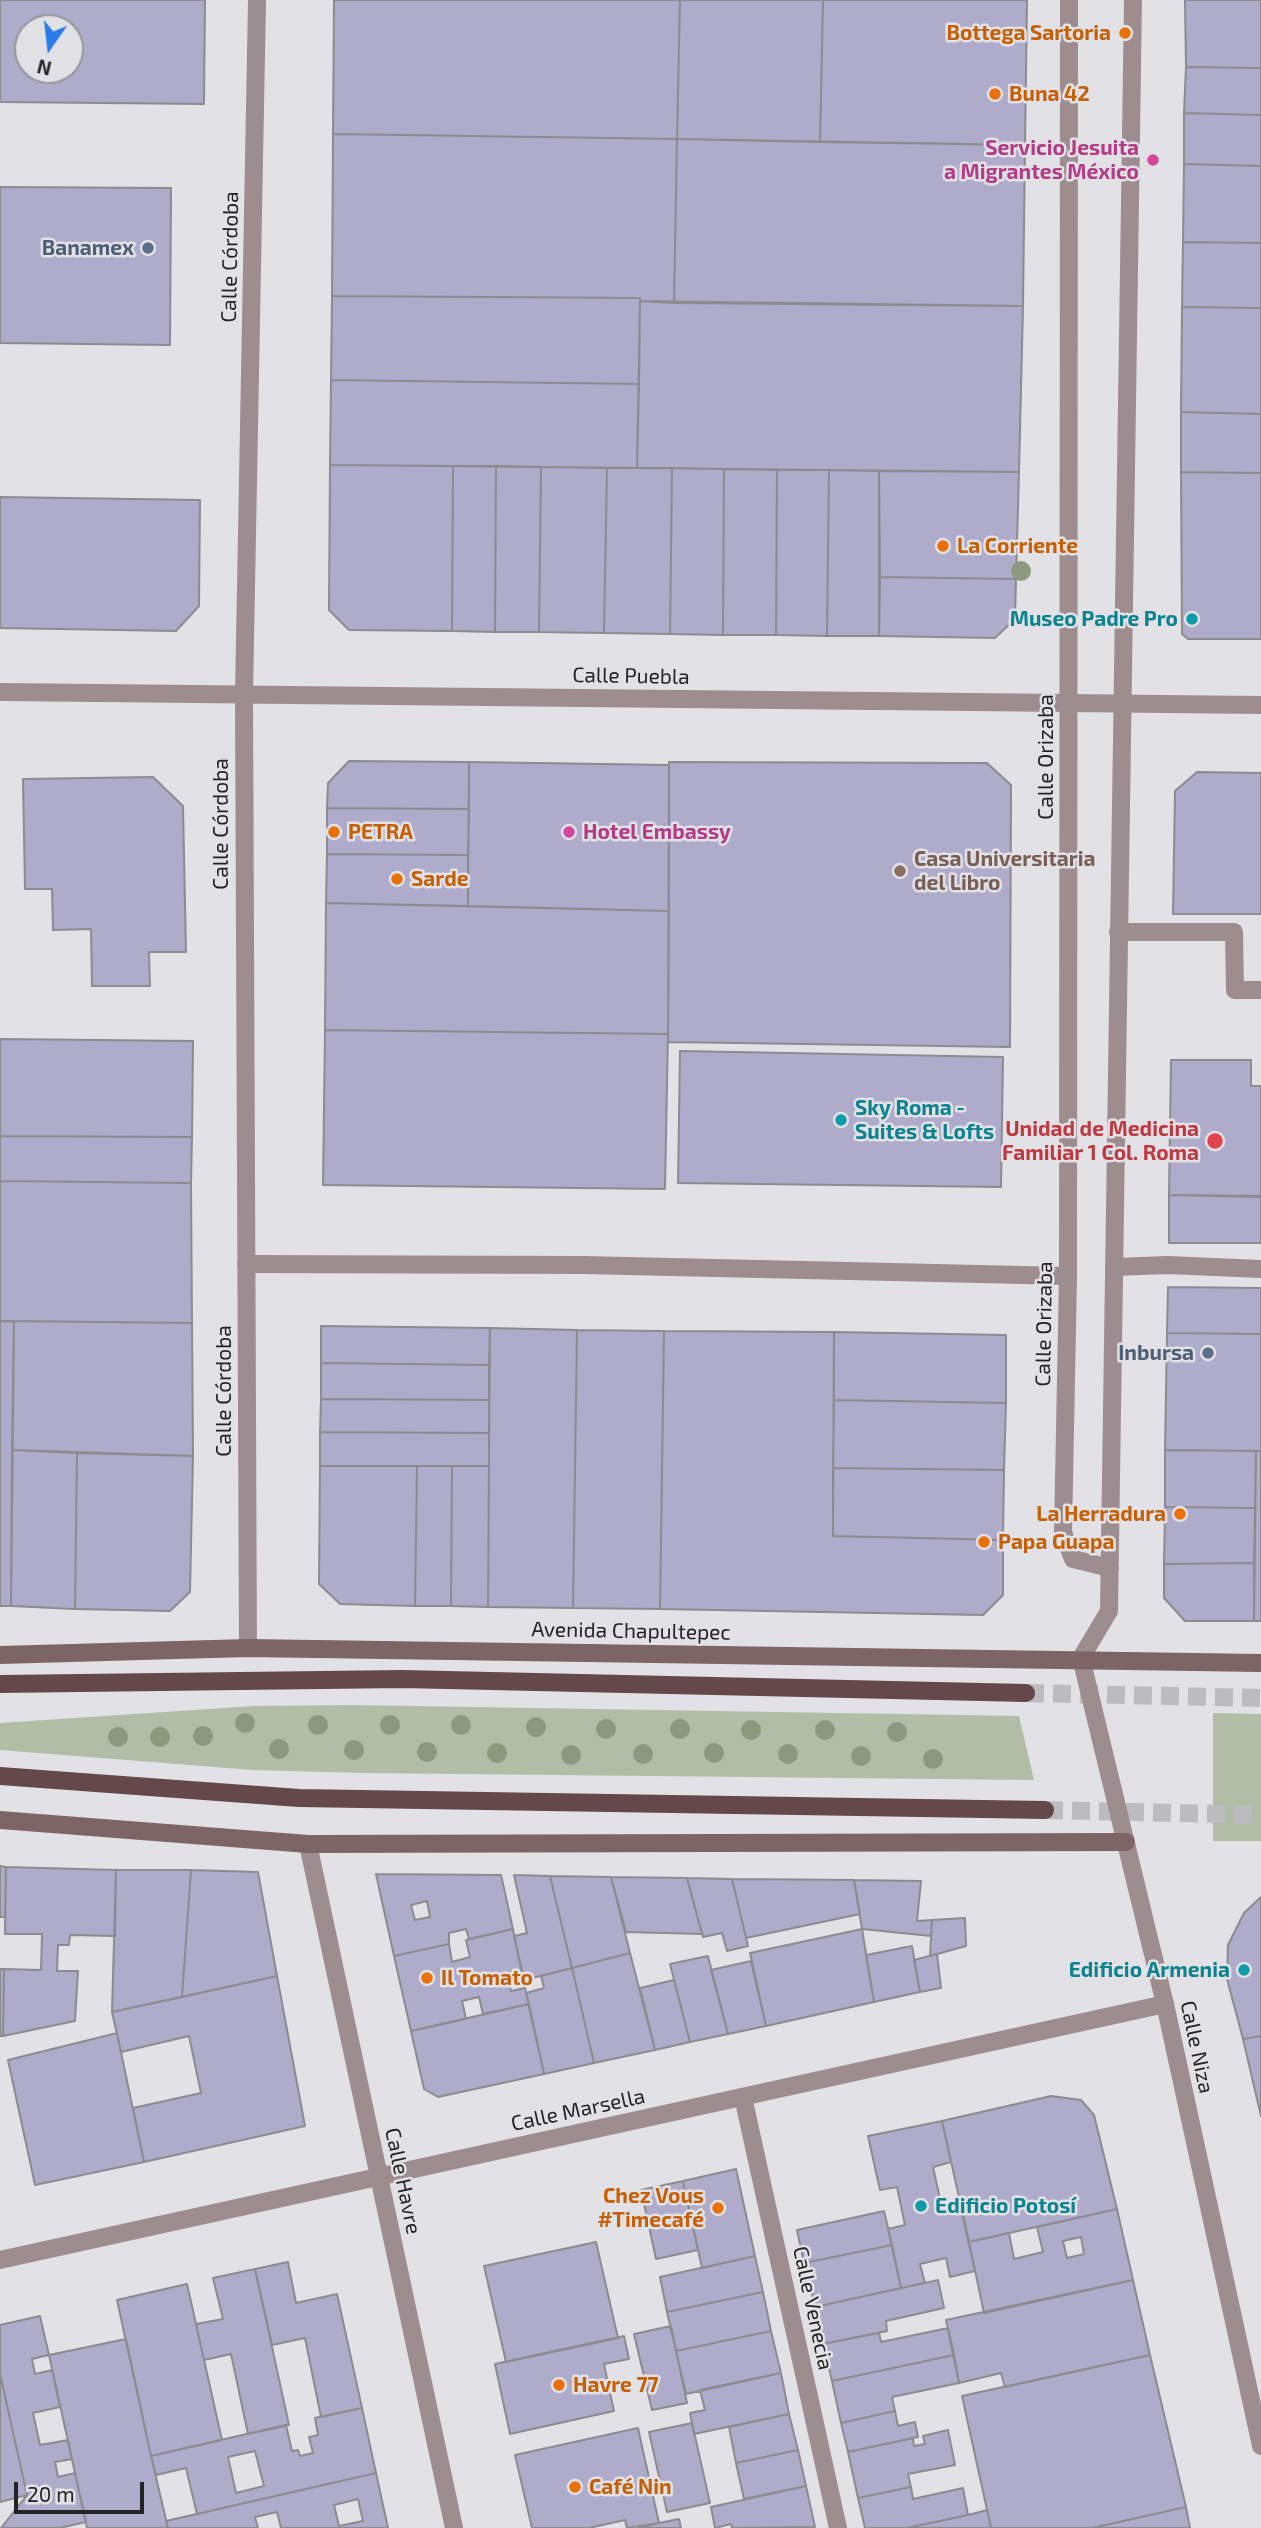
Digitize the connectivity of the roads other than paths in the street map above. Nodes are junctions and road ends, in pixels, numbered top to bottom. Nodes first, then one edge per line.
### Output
1 (257, 0) edge
2 (1069, 0) edge
3 (1133, 0) edge
4 (0, 692) edge
5 (244, 694) junction
6 (1069, 703) junction
7 (1121, 703) junction
8 (1261, 705) edge
9 (1118, 932) junction
10 (1261, 990) edge
11 (246, 1264) junction
12 (1114, 1267) junction
13 (1261, 1269) edge
14 (1068, 1276) junction
15 (1110, 1568) junction
16 (248, 1648) junction
17 (0, 1655) edge
18 (1081, 1658) junction
19 (1261, 1664) edge
20 (0, 1684) edge
21 (1026, 1693) tunnel mouth
22 (0, 1776) edge
23 (1045, 1810) tunnel mouth
24 (0, 1820) edge
25 (1126, 1842) junction
26 (307, 1844) junction
27 (1165, 2004) junction
28 (743, 2097) junction
29 (379, 2177) junction
30 (0, 2260) edge
31 (1261, 2446) edge
32 (454, 2528) edge
33 (838, 2528) edge

1 - 5 street, Calle Córdoba
2 - 6 street, Calle Orizaba
3 - 7 street
4 - 5 street, Calle Puebla
5 - 6 street, Calle Puebla
5 - 11 street, Calle Córdoba
6 - 7 street, Calle Puebla
6 - 14 street, Calle Orizaba
7 - 8 street, Calle Puebla
7 - 9 street
9 - 10 street
9 - 12 street
11 - 14 street
11 - 16 street, Calle Córdoba
12 - 13 street
12 - 15 street
14 - 15 street, Calle Orizaba
15 - 18 street
16 - 17 main road, Avenida Chapultepec
16 - 18 main road, Avenida Chapultepec
18 - 19 main road, Avenida Chapultepec
18 - 25 street, Calle Niza
20 - 21 main road
22 - 23 main road
24 - 26 main road
25 - 26 main road
25 - 27 street, Calle Niza
26 - 29 street, Calle Havre
27 - 28 street, Calle Marsella
27 - 31 street, Calle Niza
28 - 29 street, Calle Marsella
28 - 33 street, Calle Venecia
29 - 30 street, Calle Marsella
29 - 32 street, Calle Havre

